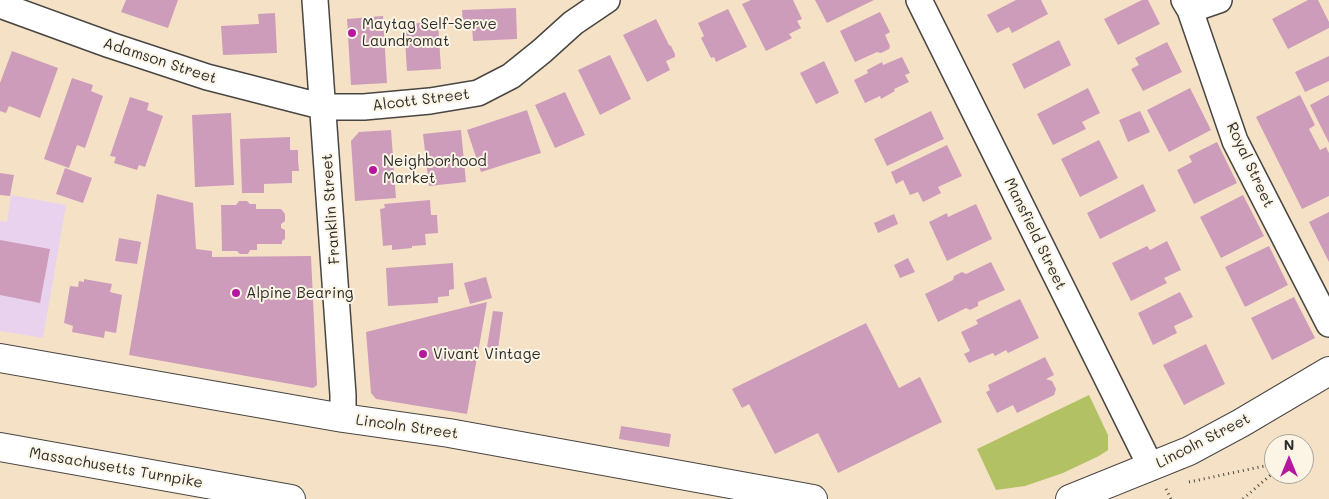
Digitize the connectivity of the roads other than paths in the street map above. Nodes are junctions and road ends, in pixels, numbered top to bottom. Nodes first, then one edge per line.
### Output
1 (315, 0) edge
2 (607, 0) edge
3 (919, 0) edge
4 (1218, 0) edge
5 (0, 5) edge
6 (1187, 5) edge
7 (324, 107) junction
8 (1329, 324) edge
9 (0, 358) edge
10 (1329, 371) edge
11 (343, 418) junction
12 (0, 447) edge
13 (1157, 476) junction
14 (291, 499) edge
15 (814, 499) edge
16 (1070, 499) edge

1 - 7 street, Franklin Street
2 - 7 street, Alcott Street
3 - 13 street, Mansfield Street
4 - 6 street
5 - 7 street, Adamson Street
6 - 8 street, Royal Street
7 - 11 street, Franklin Street
9 - 11 main road, Lincoln Street
10 - 13 main road, Lincoln Street
11 - 15 main road, Lincoln Street
12 - 14 main road, Massachusetts Turnpike
13 - 16 main road, Lincoln Street

